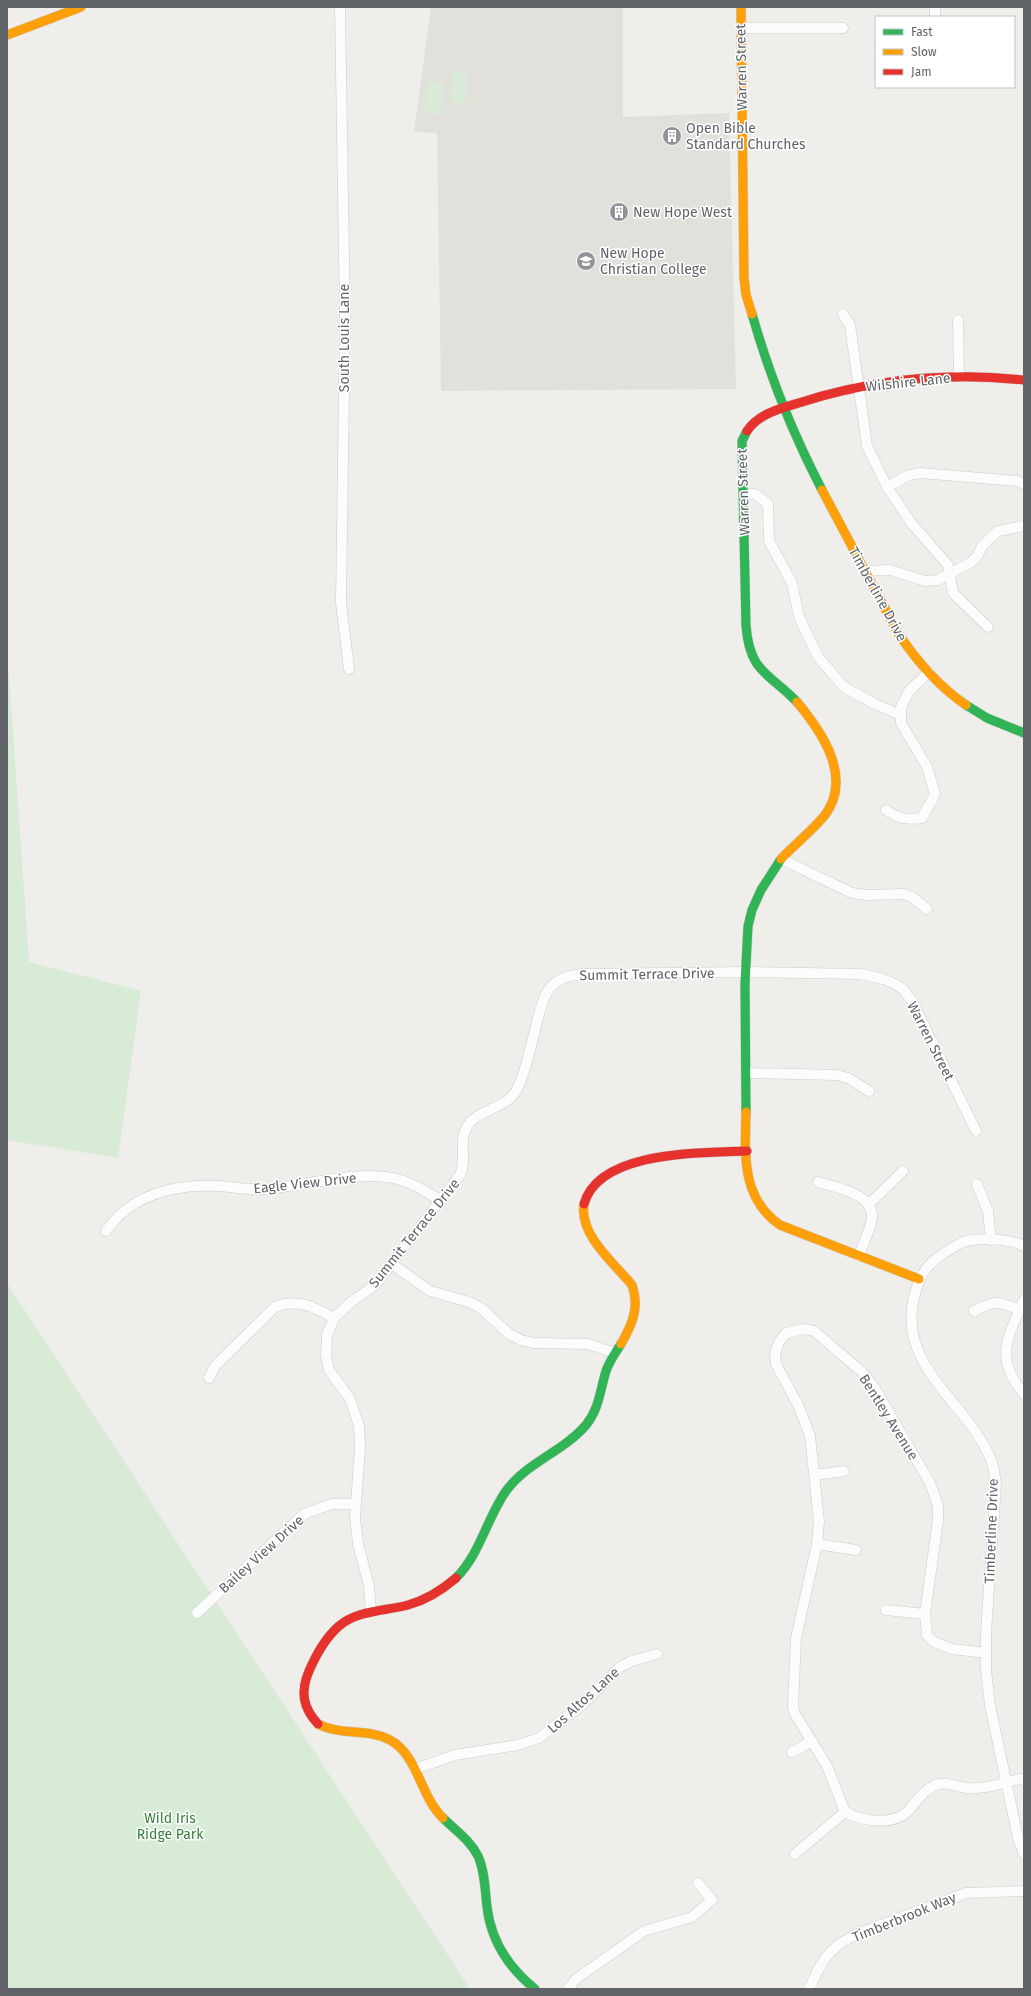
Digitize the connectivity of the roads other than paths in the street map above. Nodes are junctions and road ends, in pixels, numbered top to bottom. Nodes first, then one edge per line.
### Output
1 (81, 7) edge
2 (340, 7) edge
3 (740, 7) edge
4 (741, 28) junction
5 (843, 28) dead end
6 (7, 35) edge
7 (843, 314) dead end
8 (958, 320) dead end
9 (959, 376) junction
10 (1024, 380) edge
11 (858, 387) junction
12 (784, 408) junction
13 (1024, 484) edge
14 (887, 486) junction
15 (744, 494) junction
16 (1024, 526) edge
17 (866, 572) junction
18 (950, 574) junction
19 (988, 627) dead end
20 (349, 669) dead end
21 (929, 672) junction
22 (901, 714) junction
23 (1024, 733) edge
24 (886, 810) dead end
25 (781, 859) junction
26 (927, 909) dead end
27 (745, 972) junction
28 (746, 1073) junction
29 (869, 1091) dead end
30 (976, 1131) dead end
31 (746, 1151) junction
32 (903, 1171) dead end
33 (818, 1182) dead end
34 (977, 1184) dead end
35 (441, 1201) junction
36 (868, 1205) junction
37 (106, 1231) dead end
38 (991, 1240) junction
39 (1024, 1246) edge
40 (859, 1256) junction
41 (392, 1264) junction
42 (919, 1279) junction
43 (1024, 1300) edge
44 (1020, 1310) junction
45 (974, 1311) dead end
46 (334, 1318) junction
47 (615, 1353) junction
48 (209, 1378) dead end
49 (1024, 1394) edge
50 (844, 1471) dead end
51 (815, 1474) junction
52 (355, 1504) junction
53 (817, 1544) junction
54 (856, 1550) dead end
55 (886, 1610) dead end
56 (371, 1611) junction
57 (197, 1613) dead end
58 (925, 1614) junction
59 (986, 1653) junction
60 (658, 1654) dead end
61 (812, 1741) junction
62 (792, 1752) dead end
63 (415, 1769) junction
64 (1024, 1778) edge
65 (1006, 1782) junction
66 (845, 1812) junction
67 (795, 1854) dead end
68 (1024, 1854) edge
69 (698, 1883) dead end
70 (1024, 1891) edge
71 (535, 1989) edge
72 (568, 1989) edge
73 (810, 1989) edge

1 - 6 street
2 - 20 street, South Louis Lane
3 - 4 street, Warren Street
4 - 5 street
4 - 12 street, Warren Street
7 - 11 street, Wilshire Lane
8 - 9 street, Wilshire Lane
9 - 10 street, Wilshire Lane
9 - 11 street, Wilshire Lane
11 - 12 street, Wilshire Lane
11 - 14 street
12 - 15 street, Warren Street
12 - 17 street, Timberline Drive
13 - 14 street
14 - 18 street
15 - 22 street
15 - 25 street, Warren Street
16 - 18 street
17 - 18 street
17 - 21 street, Timberline Drive
18 - 19 street
21 - 22 street
21 - 23 street, Timberline Drive
22 - 24 street
25 - 26 street
25 - 27 street, Warren Street
27 - 28 street, Warren Street
27 - 30 street, Warren Street
27 - 35 street, Summit Terrace Drive
28 - 29 street
28 - 31 street, Warren Street
31 - 40 street, Warren Street
31 - 47 street
32 - 36 street
33 - 36 street
34 - 38 street
35 - 37 street, Eagle View Drive
35 - 41 street, Summit Terrace Drive
36 - 40 street
38 - 39 street, Timberline Drive
38 - 42 street, Timberline Drive
40 - 42 street, Warren Street
41 - 46 street, Summit Terrace Drive
41 - 47 street
42 - 59 street, Timberline Drive
43 - 44 street
44 - 45 street
44 - 49 street
46 - 48 street
46 - 52 street, Summit Terrace Drive
47 - 56 street
50 - 51 street
51 - 53 street, Bentley Avenue
51 - 58 street, Bentley Avenue
52 - 56 street, Summit Terrace Drive
52 - 57 street, Bailey View Drive
53 - 54 street
53 - 61 street, Bentley Avenue
55 - 58 street
56 - 63 street
58 - 59 street, Bentley Avenue
59 - 65 street, Timberline Drive
60 - 63 street, Los Altos Lane
61 - 62 street
61 - 66 street, Bentley Avenue
63 - 71 street
64 - 65 street
65 - 66 street
65 - 68 street, Timberline Drive
66 - 67 street
69 - 72 street
70 - 73 street, Timberbrook Way

